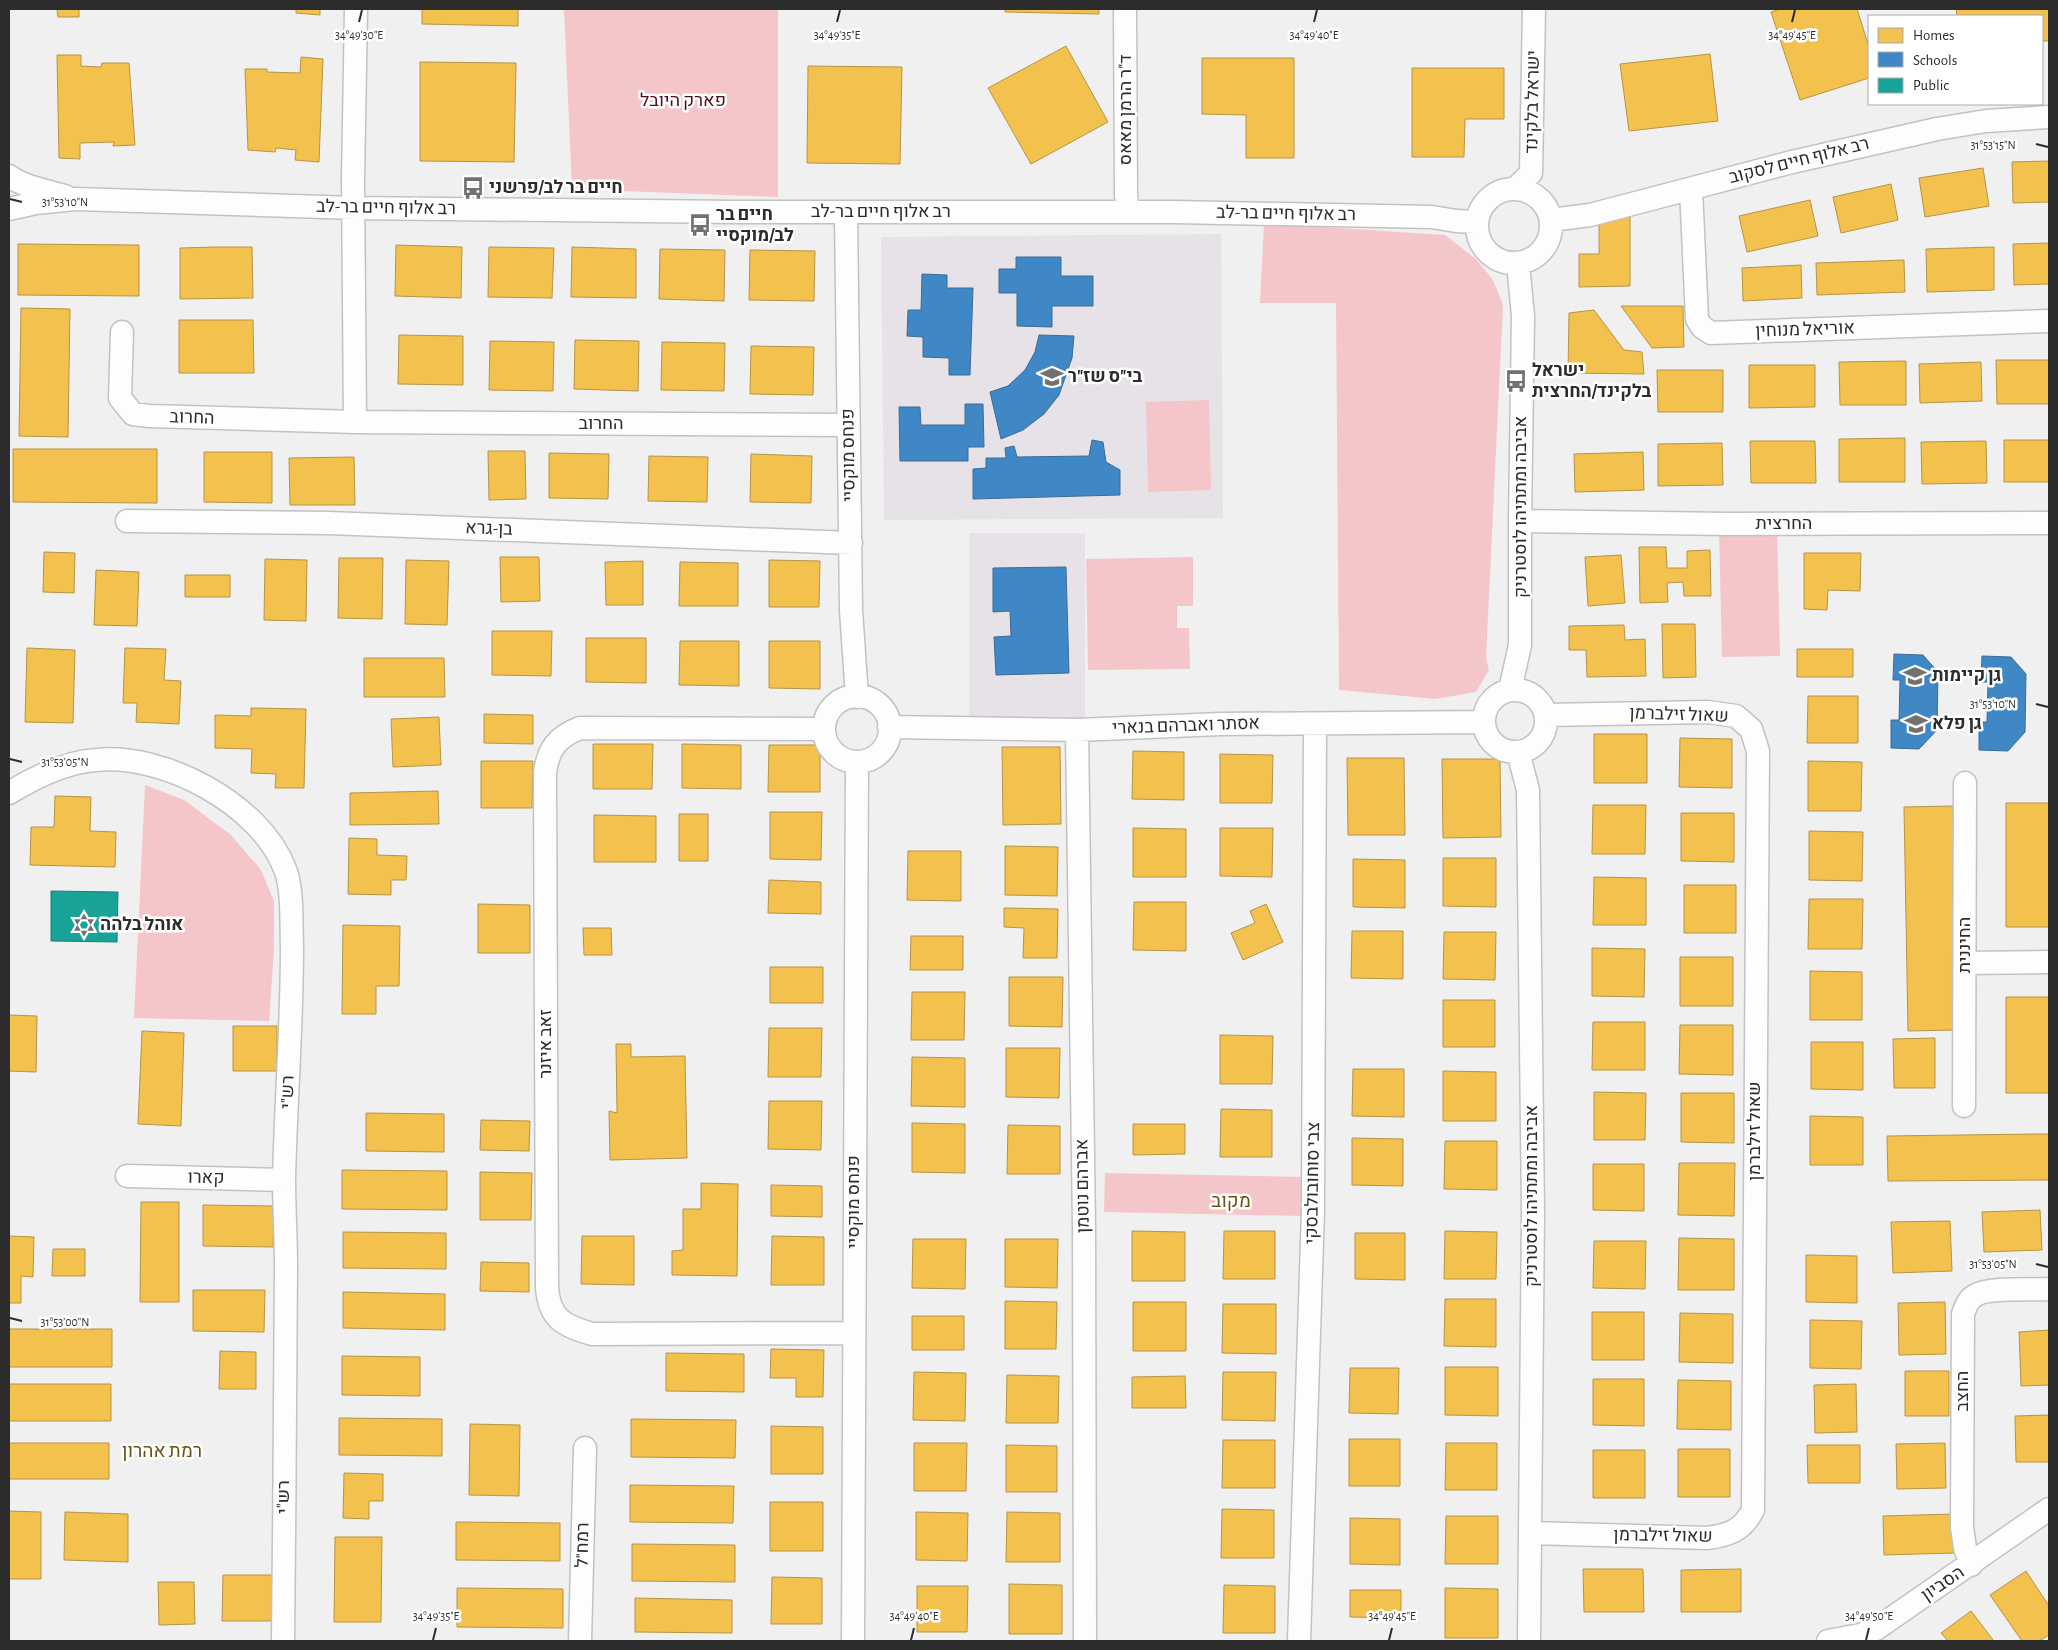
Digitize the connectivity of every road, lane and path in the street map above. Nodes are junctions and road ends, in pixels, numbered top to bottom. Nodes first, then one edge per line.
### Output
1 (356, 9) edge
2 (1125, 9) edge
3 (1534, 9) edge
4 (2049, 117) edge
5 (9, 176) edge
6 (1516, 188) junction
7 (1691, 189) junction
8 (76, 199) junction
9 (355, 208) junction
10 (9, 209) edge
11 (846, 212) junction
12 (1128, 212) junction
13 (1551, 220) junction
14 (1476, 222) junction
15 (1518, 263) junction
16 (2049, 321) edge
17 (122, 332) dead end
18 (355, 422) junction
19 (848, 425) junction
20 (126, 521) dead end
21 (1520, 521) junction
22 (2049, 524) edge
23 (851, 543) junction
24 (1510, 690) junction
25 (857, 697) junction
26 (1546, 715) junction
27 (1484, 722) junction
28 (1315, 724) junction
29 (889, 727) junction
30 (824, 729) junction
31 (1078, 730) junction
32 (1518, 752) junction
33 (857, 762) junction
34 (1965, 783) dead end
35 (9, 793) edge
36 (2049, 962) edge
37 (1965, 963) junction
38 (1964, 1106) dead end
39 (127, 1176) dead end
40 (284, 1180) junction
41 (2049, 1290) edge
42 (854, 1333) junction
43 (585, 1448) dead end
44 (2049, 1509) edge
45 (1530, 1533) junction
46 (1971, 1565) junction
47 (283, 1641) edge
48 (580, 1641) edge
49 (853, 1641) edge
50 (1085, 1641) edge
51 (1299, 1641) edge
52 (1529, 1641) edge
53 (1828, 1641) edge

1 - 9 street
2 - 12 street, ד"ר הרמן מאאס
3 - 6 street, ישראל בלקינד
4 - 7 street, רב אלוף חיים לסקוב
5 - 8 street, רב אלוף חיים בר-לב
6 - 13 street
6 - 14 street
7 - 13 street, רב אלוף חיים לסקוב
7 - 16 street, אוריאל מנוחין
8 - 9 street, רב אלוף חיים בר-לב
8 - 10 street, רב אלוף חיים בר-לב
9 - 11 street, רב אלוף חיים בר-לב
9 - 18 street
11 - 12 street, רב אלוף חיים בר-לב
11 - 19 street, פנחס מוקסיי
12 - 14 street, רב אלוף חיים בר-לב
13 - 15 street
14 - 15 street
15 - 21 street, אביבה ומתתיהו לוסטרניק
17 - 18 street, החרוב
18 - 19 street, החרוב
19 - 23 street, פנחס מוקסיי
20 - 23 street, בן-גרא
21 - 22 street, החרצית
21 - 24 street, אביבה ומתתיהו לוסטרניק
23 - 25 street, פנחס מוקסיי
24 - 26 street
24 - 27 street
25 - 29 street
25 - 30 street
26 - 32 street
26 - 45 street, שאול זילברמן
27 - 28 street, אסתר ואברהם בנארי
27 - 32 street
28 - 31 street, אסתר ואברהם בנארי
28 - 51 street, צבי סוחובולבסקי
29 - 31 street, אסתר ואברהם בנארי
29 - 33 street
30 - 33 street
30 - 42 street, זאב איזנר
31 - 50 street, אברהם נוטמן
32 - 45 street, אביבה ומתתיהו לוסטרניק
33 - 42 street, פנחס מוקסיי
34 - 37 street, החיננית
35 - 40 street, רש"י
36 - 37 street
37 - 38 street, החיננית
39 - 40 street, קארו
40 - 47 street, רש"י
41 - 46 street, החצב
42 - 49 street, פנחס מוקסיי
43 - 48 street, רמח"ל
44 - 46 street, הסביון
45 - 52 street, אביבה ומתתיהו לוסטרניק
46 - 53 street, הסביון

